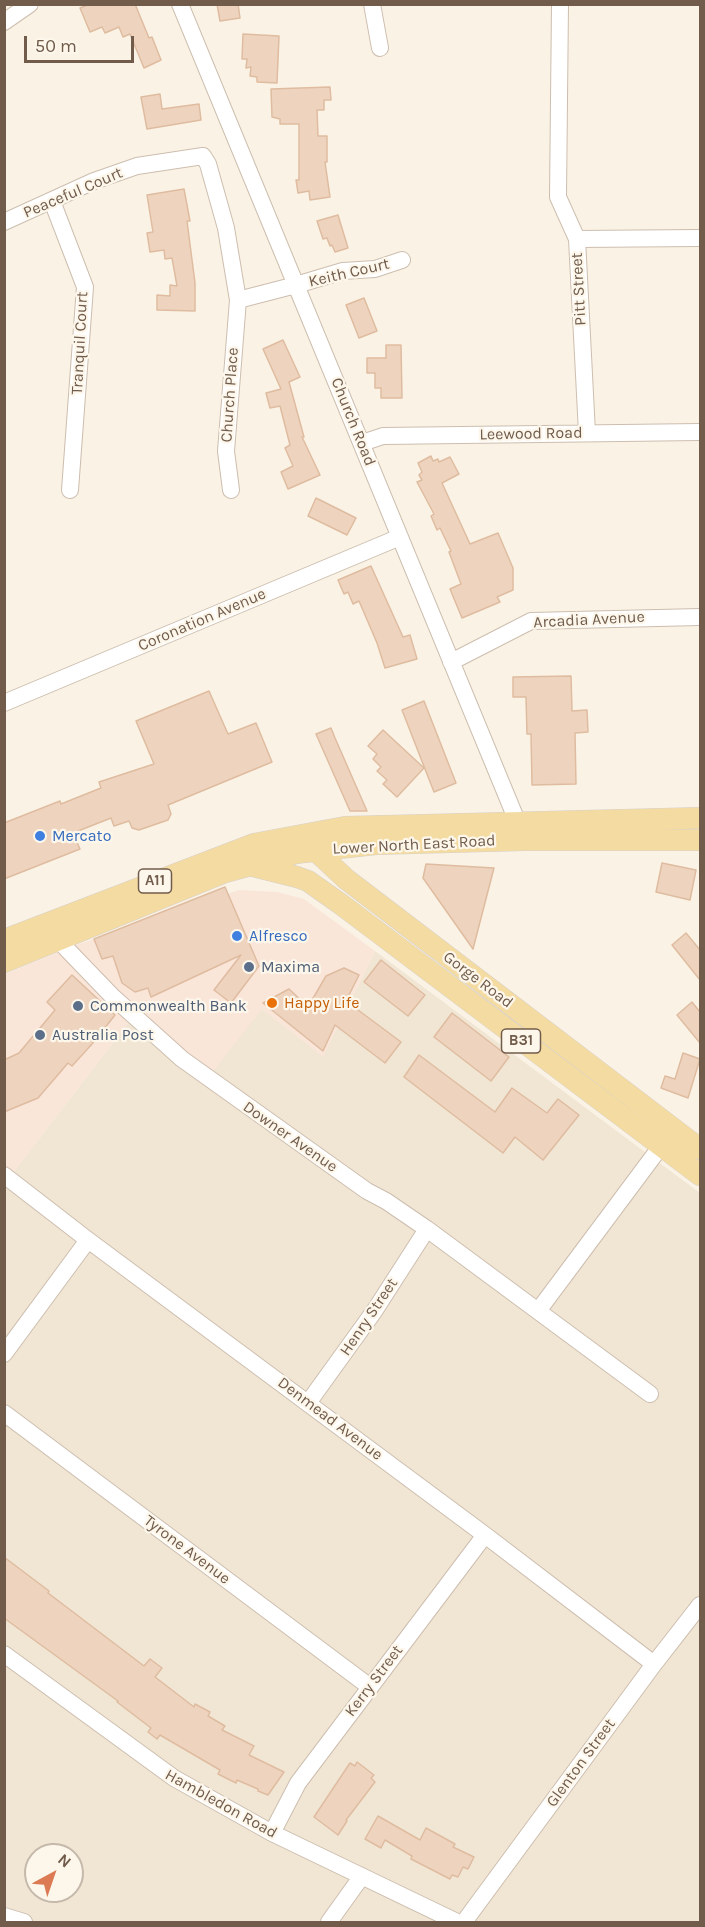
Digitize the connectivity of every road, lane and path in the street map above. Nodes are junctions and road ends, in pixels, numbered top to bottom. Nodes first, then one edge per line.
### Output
1 (30, 4) edge
2 (180, 4) edge
3 (372, 4) edge
4 (560, 4) edge
5 (4, 22) edge
6 (380, 48) dead end
7 (208, 164) joint
8 (52, 201) junction
9 (4, 222) edge
10 (700, 238) edge
11 (577, 239) junction
12 (402, 260) dead end
13 (296, 285) junction
14 (238, 300) junction
15 (700, 432) edge
16 (587, 433) junction
17 (362, 443) junction
18 (70, 490) dead end
19 (231, 490) dead end
20 (399, 537) junction
21 (700, 616) edge
22 (452, 662) junction
23 (4, 703) edge
24 (700, 818) edge
25 (522, 831) junction
26 (700, 840) edge
27 (312, 841) junction
28 (250, 866) junction
29 (342, 905) junction
30 (4, 940) edge
31 (59, 941) junction
32 (4, 962) edge
33 (673, 1130) junction
34 (661, 1147) junction
35 (700, 1149) edge
36 (4, 1175) edge
37 (700, 1175) edge
38 (427, 1229) junction
39 (88, 1240) junction
40 (538, 1311) junction
41 (4, 1354) edge
42 (650, 1394) dead end
43 (309, 1403) junction
44 (4, 1413) edge
45 (485, 1535) junction
46 (700, 1605) edge
47 (4, 1654) edge
48 (654, 1664) junction
49 (370, 1687) junction
50 (272, 1833) junction
51 (362, 1876) junction
52 (4, 1916) edge
53 (24, 1923) edge
54 (329, 1923) edge
55 (457, 1923) edge
56 (464, 1923) edge

1 - 5 street
2 - 13 street, Church Road
3 - 6 street
4 - 11 street, Pitt Street
7 - 8 street, Peaceful Court
7 - 14 street, Church Place
8 - 9 street, Peaceful Court
8 - 18 street, Tranquil Court
10 - 11 street
11 - 16 street, Pitt Street
12 - 13 street, Keith Court
13 - 14 street
13 - 17 street, Church Road
14 - 19 street, Church Place
15 - 16 street, Leewood Road
16 - 17 street, Leewood Road
17 - 20 street, Church Road
20 - 22 street, Church Road
20 - 23 street, Coronation Avenue
21 - 22 street, Arcadia Avenue
22 - 25 street, Church Road
24 - 25 main road, Lower North East Road / A11
25 - 26 main road, Lower North East Road / A11
25 - 27 main road, Lower North East Road / A11
27 - 28 main road, Lower North East Road / A11
27 - 29 main road, Gorge Road / B31
27 - 30 main road, Lower North East Road / A11
27 - 33 main road, Gorge Road / B31
28 - 29 main road, Gorge Road / B31
28 - 31 main road, Lower North East Road / A11
29 - 34 main road, Gorge Road / B31
31 - 32 main road, Lower North East Road / A11
31 - 38 street, Downer Avenue
33 - 34 street
33 - 35 main road, Gorge Road / B31
34 - 37 main road, Gorge Road / B31
34 - 40 street
36 - 39 street, Denmead Avenue
38 - 40 street, Downer Avenue
38 - 43 street, Henry Street
39 - 41 street
39 - 43 street, Denmead Avenue
40 - 42 street, Downer Avenue
43 - 45 street, Denmead Avenue
44 - 49 street, Tyrone Avenue
45 - 48 street, Denmead Avenue
45 - 49 street, Kerry Street
46 - 48 street, Glenton Street
47 - 50 street, Hambledon Road
48 - 56 street, Glenton Street
49 - 50 street, Kerry Street
50 - 51 street, Hambledon Road
51 - 54 street
51 - 55 street, Hambledon Road
52 - 53 street

